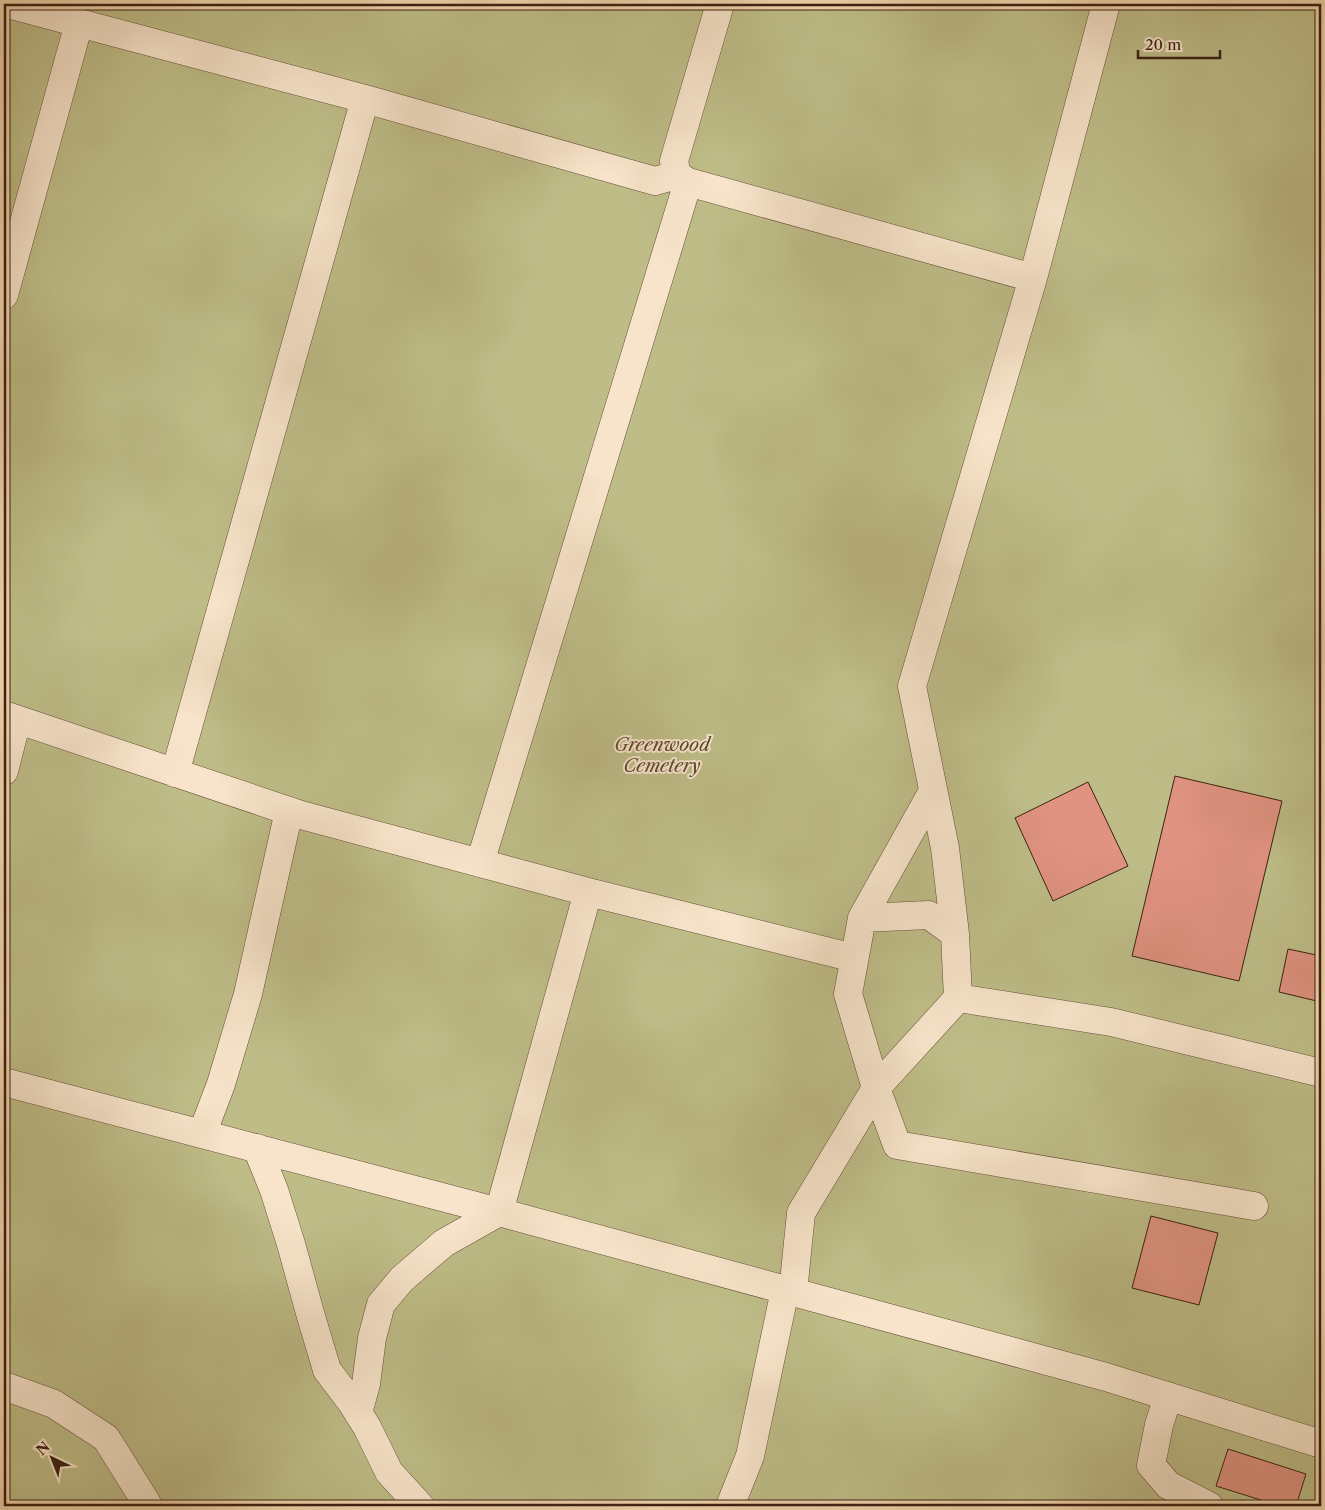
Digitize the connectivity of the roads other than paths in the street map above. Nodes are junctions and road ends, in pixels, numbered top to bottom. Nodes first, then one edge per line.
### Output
1 (8, 4) edge
2 (720, 4) edge
3 (1106, 4) edge
4 (77, 13) edge
5 (365, 99) junction
6 (682, 178) junction
7 (1033, 278) junction
8 (4, 295) edge
9 (11, 718) edge
10 (4, 770) edge
11 (175, 773) junction
12 (933, 792) junction
13 (289, 811) junction
14 (480, 863) junction
15 (588, 892) junction
16 (862, 918) junction
17 (955, 934) junction
18 (854, 958) junction
19 (958, 998) junction
20 (1321, 1073) edge
21 (4, 1082) edge
22 (876, 1088) junction
23 (202, 1134) junction
24 (258, 1148) junction
25 (1254, 1206) dead end
26 (499, 1212) junction
27 (789, 1291) junction
28 (4, 1386) edge
29 (1168, 1396) junction
30 (358, 1413) junction
31 (1321, 1444) edge
32 (148, 1506) edge
33 (420, 1506) edge
34 (730, 1506) edge
35 (1209, 1506) edge

1 - 4 lane
2 - 6 lane
3 - 7 lane
4 - 5 lane
4 - 8 lane
5 - 6 lane
5 - 11 lane
6 - 7 lane
6 - 14 lane
7 - 12 lane
9 - 10 lane
9 - 11 lane
11 - 13 lane
12 - 16 lane
12 - 17 lane
13 - 14 lane
13 - 23 lane
14 - 15 lane
15 - 18 lane
15 - 26 lane
16 - 17 lane
16 - 18 lane
17 - 19 lane
18 - 22 lane
19 - 20 lane
19 - 22 lane
21 - 23 lane
22 - 25 lane
22 - 27 lane
23 - 24 lane
24 - 26 lane
24 - 30 lane
26 - 27 lane
26 - 30 lane
27 - 29 lane
27 - 34 lane
28 - 32 lane
29 - 31 lane
29 - 35 lane
30 - 33 lane

